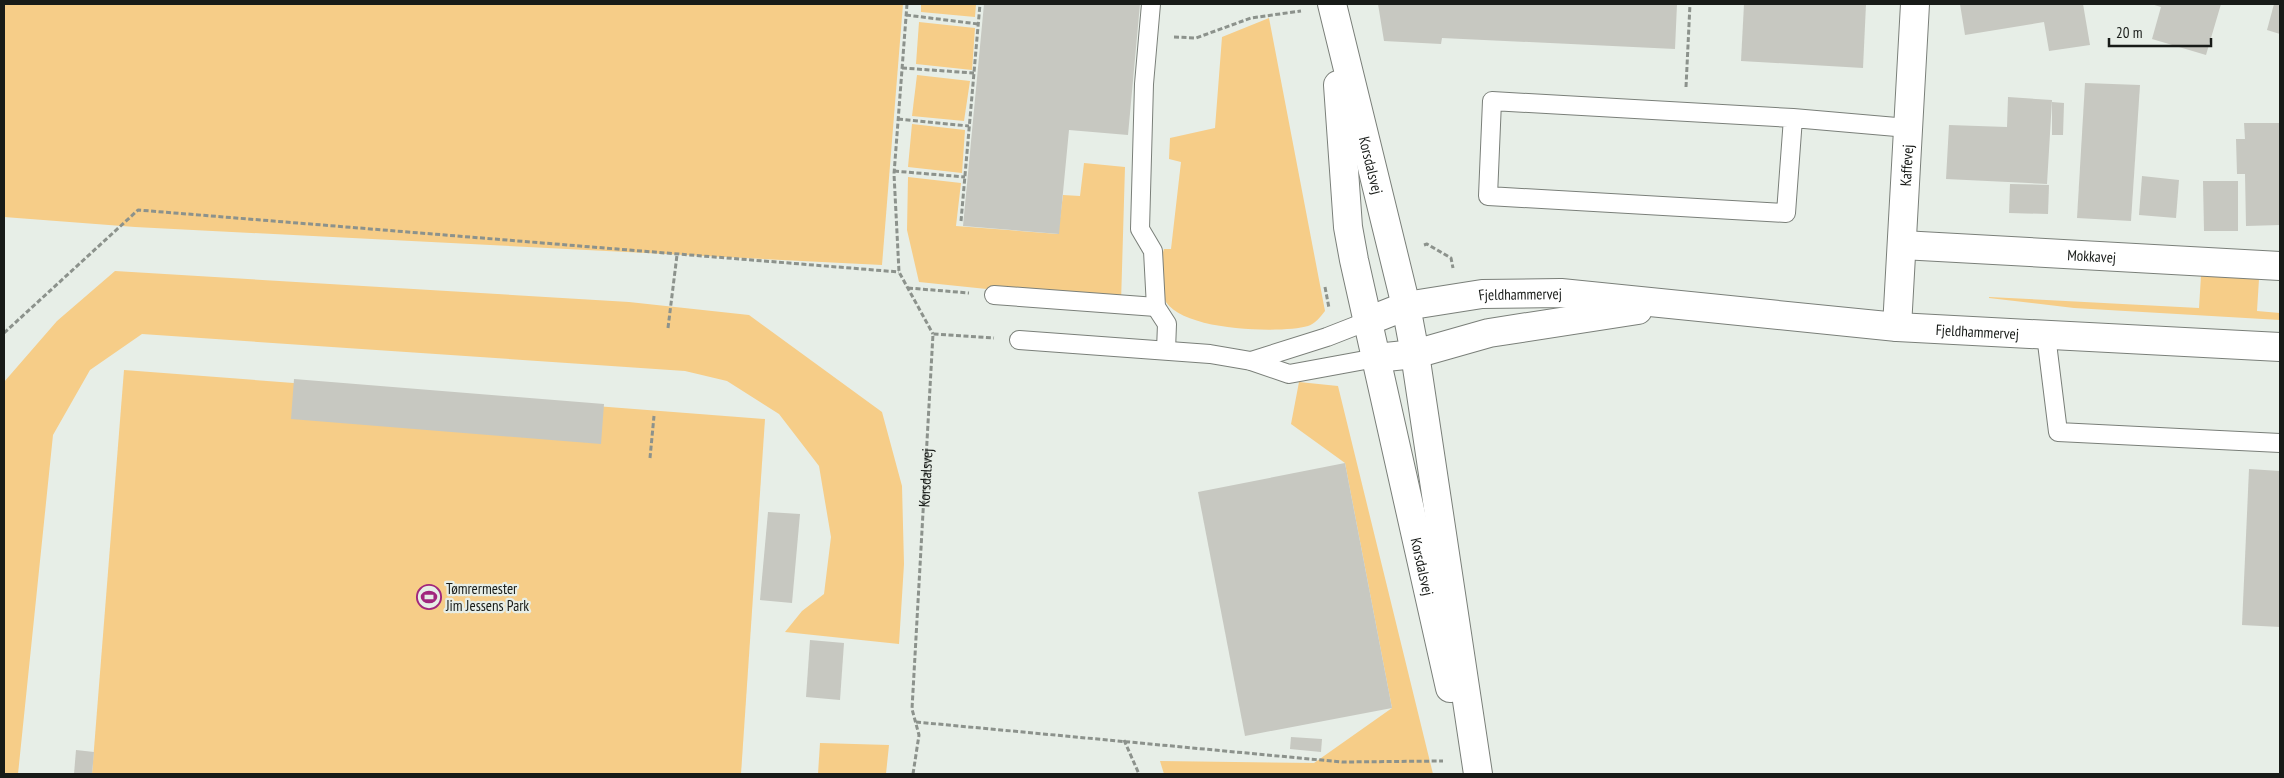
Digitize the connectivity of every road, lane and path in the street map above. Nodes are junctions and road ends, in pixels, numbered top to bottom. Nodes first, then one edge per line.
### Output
1 (907, 4) edge
2 (980, 4) edge
3 (1151, 4) edge
4 (1690, 4) edge
5 (1915, 4) edge
6 (1333, 5) edge
7 (906, 15) junction
8 (978, 24) junction
9 (1148, 36) junction
10 (902, 68) junction
11 (974, 74) junction
12 (1684, 113) junction
13 (1793, 118) junction
14 (898, 119) junction
15 (969, 126) junction
16 (1908, 128) junction
17 (894, 170) junction
18 (965, 177) junction
19 (961, 221) dead end
20 (1902, 246) junction
21 (677, 254) junction
22 (2280, 266) edge
23 (899, 272) junction
24 (1324, 277) dead end
25 (908, 288) junction
26 (994, 295) joint
27 (1677, 303) junction
28 (1406, 306) junction
29 (1156, 307) junction
30 (1330, 316) dead end
31 (1368, 322) junction
32 (1897, 327) junction
33 (668, 328) dead end
34 (4, 333) edge
35 (933, 334) junction
36 (2046, 334) junction
37 (1019, 340) joint
38 (2280, 347) edge
39 (1166, 350) junction
40 (1415, 354) junction
41 (1376, 358) junction
42 (1251, 361) junction
43 (654, 416) dead end
44 (2280, 443) edge
45 (650, 458) dead end
46 (916, 722) junction
47 (1124, 740) junction
48 (1476, 770) edge
49 (913, 774) edge
50 (1139, 774) edge

1 - 7 path
2 - 8 path
3 - 9 lane
4 - 12 path
5 - 16 street, Kaffevej
6 - 9 path
6 - 28 street, Korsdalsvej
6 - 31 street, Korsdalsvej
7 - 8 path
7 - 10 path
8 - 11 path
9 - 29 lane
10 - 11 path
10 - 14 path
11 - 15 path
12 - 13 lane
12 - 13 lane
13 - 16 lane
14 - 15 path
14 - 17 path
15 - 18 path
16 - 20 street, Kaffevej
17 - 18 path
17 - 23 path
18 - 19 path
20 - 22 street, Mokkavej
20 - 32 street, Kaffevej
21 - 23 path
21 - 33 path
21 - 34 path
23 - 25 path
24 - 30 path
25 - 26 path
25 - 35 path
26 - 29 lane
27 - 28 street, Fjeldhammervej
27 - 32 street, Fjeldhammervej
27 - 40 street, Fjeldhammervej
28 - 31 street, Fjeldhammervej
28 - 40 street, Korsdalsvej
29 - 39 lane
31 - 41 street, Korsdalsvej
31 - 42 lane
32 - 36 street, Fjeldhammervej
35 - 37 path
35 - 46 path, Korsdalsvej
36 - 38 street, Fjeldhammervej
36 - 44 lane
37 - 39 lane
39 - 42 lane
40 - 41 street
40 - 48 street, Korsdalsvej
41 - 42 lane
41 - 48 street, Korsdalsvej
43 - 45 path
46 - 47 path
46 - 49 path, Korsdalsvej
47 - 48 path
47 - 50 path

